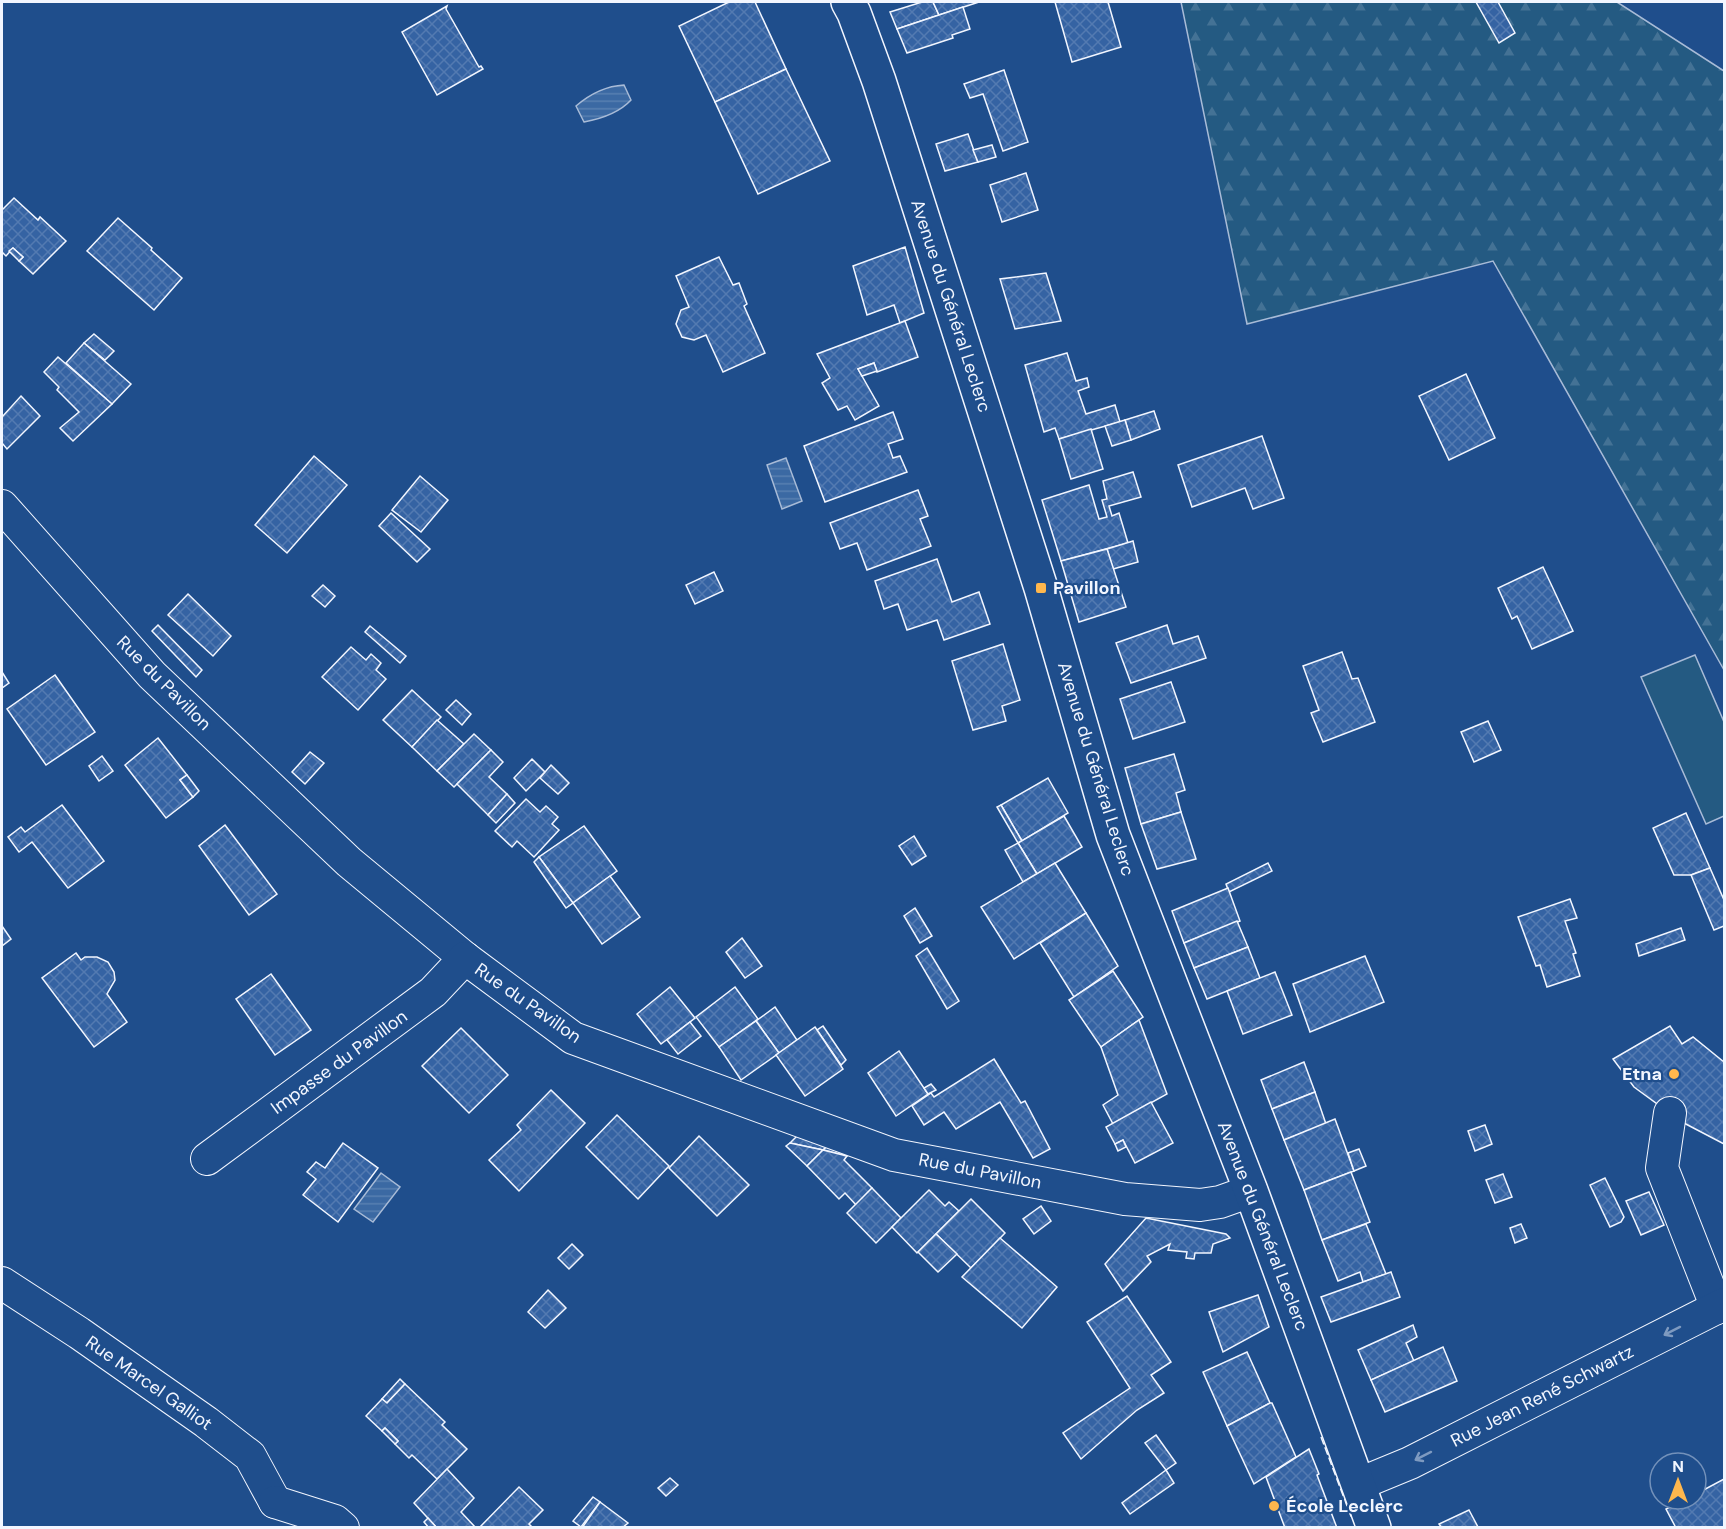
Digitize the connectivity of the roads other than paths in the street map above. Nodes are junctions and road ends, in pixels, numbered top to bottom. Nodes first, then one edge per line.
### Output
1 (848, 2) edge
2 (2, 506) edge
3 (465, 958) junction
4 (1670, 1113) dead end
5 (207, 1159) dead end
6 (1251, 1191) junction
7 (2, 1284) edge
8 (1721, 1306) edge
9 (1359, 1484) junction
10 (270, 1515) edge
11 (343, 1527) edge
12 (1374, 1527) edge

1 - 6 main road, Avenue du Général Leclerc
2 - 3 street, Rue du Pavillon
3 - 5 street, Impasse du Pavillon
3 - 6 street, Rue du Pavillon
4 - 8 street
6 - 9 main road, Avenue du Général Leclerc
7 - 10 street, Rue Marcel Galliot
8 -> 9 street, Rue Jean René Schwartz
9 - 12 main road, Avenue du Général Leclerc
10 - 11 street

